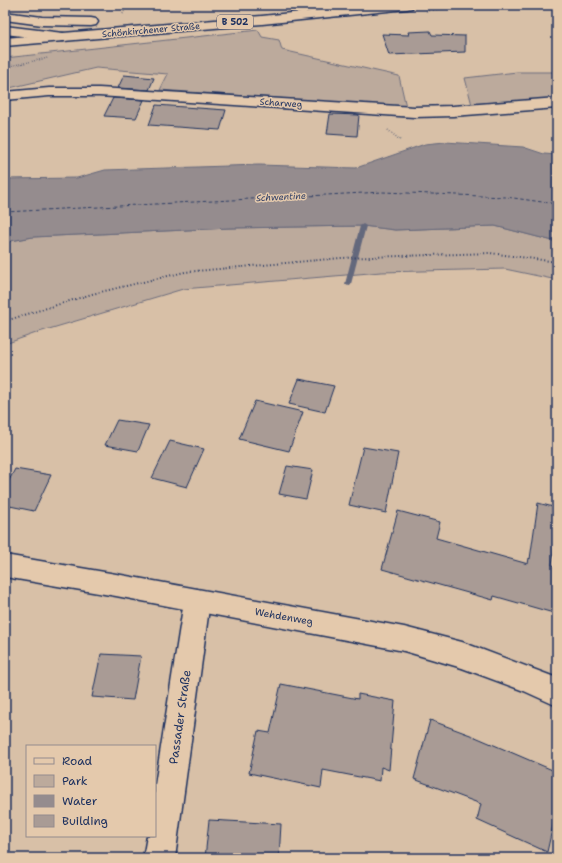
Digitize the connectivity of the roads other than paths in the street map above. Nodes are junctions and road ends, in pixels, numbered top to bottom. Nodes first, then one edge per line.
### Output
1 (305, 5) edge
2 (407, 5) edge
3 (5, 16) edge
4 (5, 30) edge
5 (63, 37) junction
6 (5, 42) edge
7 (5, 96) edge
8 (557, 103) edge
9 (5, 566) edge
10 (197, 600) junction
11 (557, 692) edge
12 (159, 858) edge

1 - 3 main road, Schönkirchener Straße / B 502
2 - 5 main road, Schönkirchener Straße / B 502
4 - 5 main road, Schönkirchener Straße / B 502
5 - 6 main road, Schönkirchener Straße / B 502
7 - 8 main road, Scharweg
9 - 10 main road, Wehdenweg
10 - 11 main road, Wehdenweg
10 - 12 main road, Passader Straße

